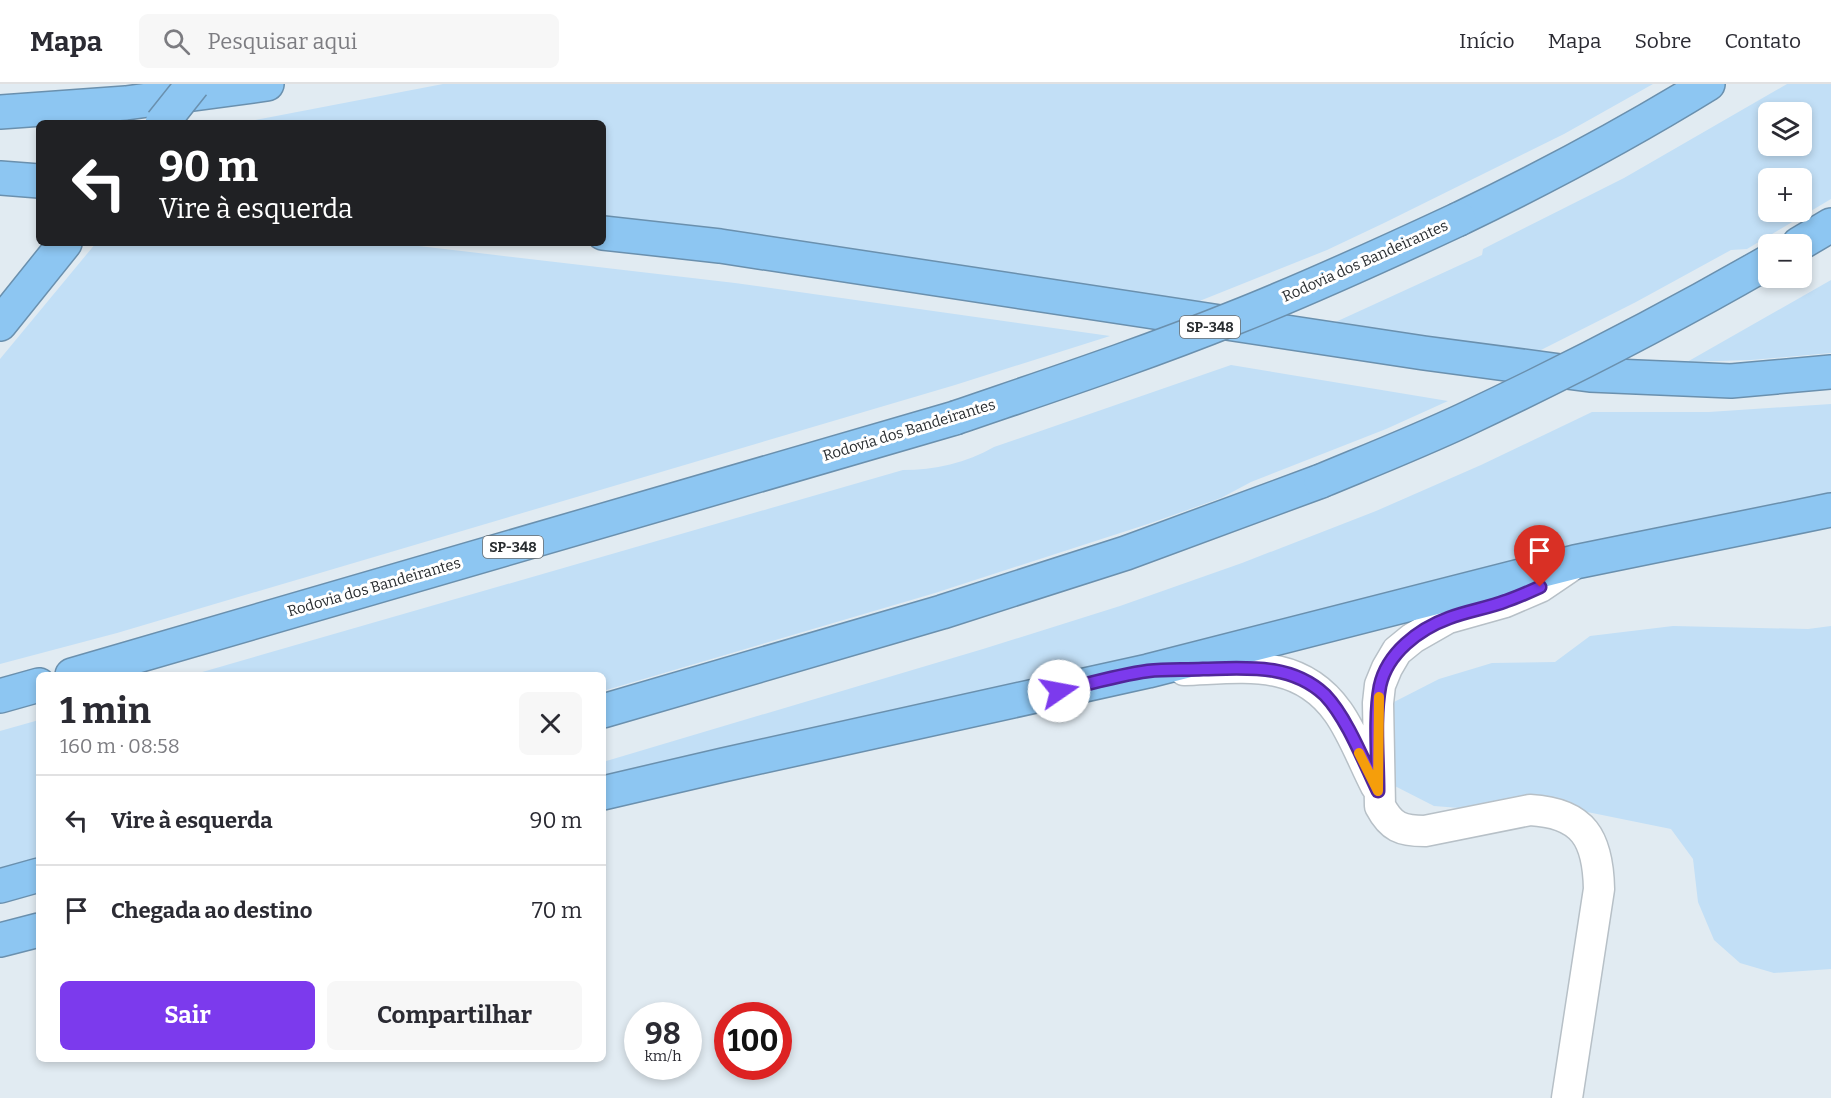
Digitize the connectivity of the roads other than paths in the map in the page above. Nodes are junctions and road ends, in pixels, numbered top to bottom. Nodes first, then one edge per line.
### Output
1 (193, 84) edge
2 (267, 84) edge
3 (1708, 84) edge
4 (0, 112) edge
5 (164, 120) edge
6 (0, 178) edge
7 (36, 181) edge
8 (606, 233) edge
9 (63, 246) edge
10 (1758, 268) edge
11 (0, 324) edge
12 (1831, 372) edge
13 (1831, 510) edge
14 (1575, 562) junction
15 (1148, 671) junction
16 (82, 672) edge
17 (36, 685) edge
18 (0, 696) edge
19 (606, 710) edge
20 (1378, 791) junction
21 (606, 792) edge
22 (36, 876) edge
23 (0, 886) edge
24 (36, 931) edge
25 (0, 940) edge
26 (1567, 1098) edge

1 - 5 highway, bridge
2 - 4 highway
3 - 16 highway, Rodovia dos Bandeirantes / SP-348, bridge
6 - 7 highway
8 - 12 highway
9 - 11 highway
10 - 19 highway, bridge
13 - 14 highway
14 - 15 highway
14 - 20 street
15 - 20 street
15 - 21 highway
17 - 18 highway
20 - 26 street
22 - 23 highway
24 - 25 highway

